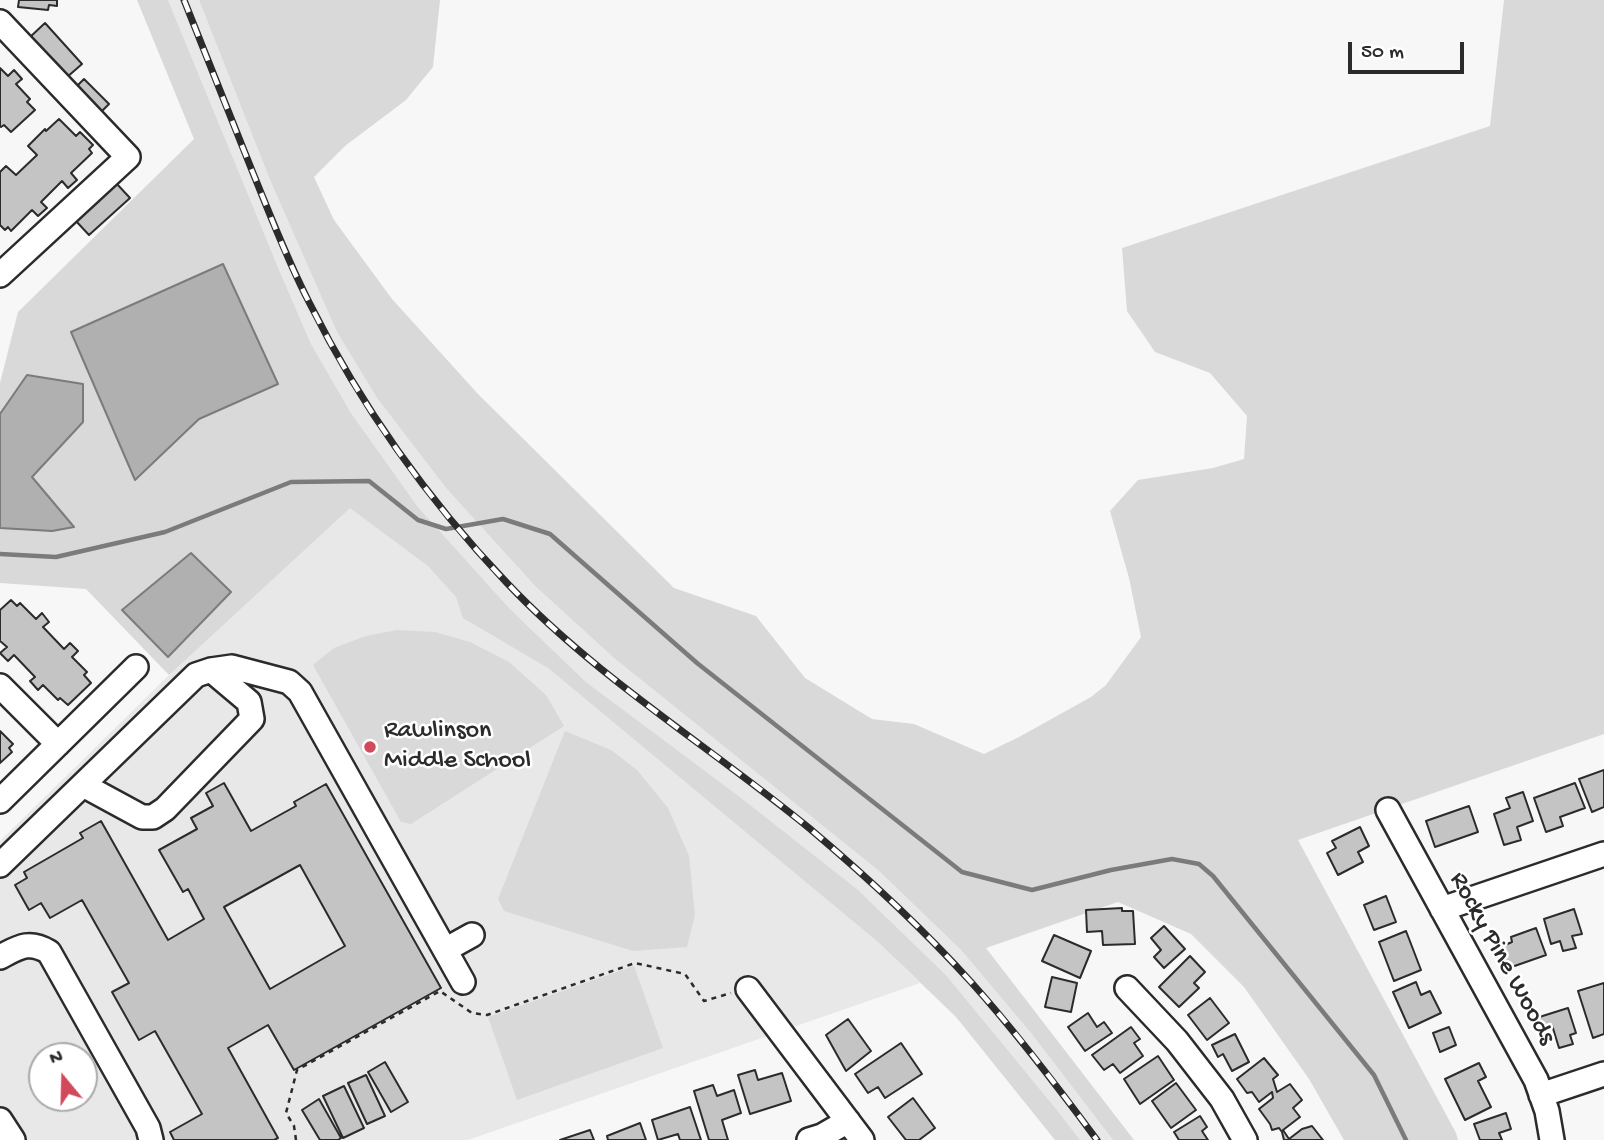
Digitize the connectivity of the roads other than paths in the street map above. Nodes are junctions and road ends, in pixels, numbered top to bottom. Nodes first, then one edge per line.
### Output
1 (0, 22) edge
2 (0, 275) edge
3 (136, 667) dead end
4 (211, 670) junction
5 (0, 686) edge
6 (58, 744) junction
7 (83, 785) junction
8 (0, 801) edge
9 (1388, 810) dead end
10 (1604, 854) edge
11 (0, 865) edge
12 (1442, 909) junction
13 (0, 932) edge
14 (472, 935) dead end
15 (445, 950) junction
16 (8, 953) edge
17 (463, 982) dead end
18 (1127, 988) dead end
19 (748, 989) road end
20 (1604, 1074) edge
21 (1541, 1095) junction
22 (0, 1120) edge
23 (848, 1121) junction
24 (13, 1140) edge
25 (151, 1140) edge
26 (809, 1140) edge
27 (862, 1140) edge
28 (1245, 1140) edge
29 (1552, 1140) edge

1 - 2 street
3 - 6 street
4 - 7 street
4 - 7 street
4 - 15 street
5 - 6 street
6 - 8 street
7 - 11 street
9 - 12 street, Rocky Pine Woods
10 - 12 street
12 - 21 street, Rocky Pine Woods
13 - 16 street
14 - 15 street
15 - 17 street
16 - 25 street
18 - 28 street
19 - 23 street
20 - 21 street
21 - 29 street, Rocky Pine Woods
22 - 24 street
23 - 26 street
23 - 27 street

